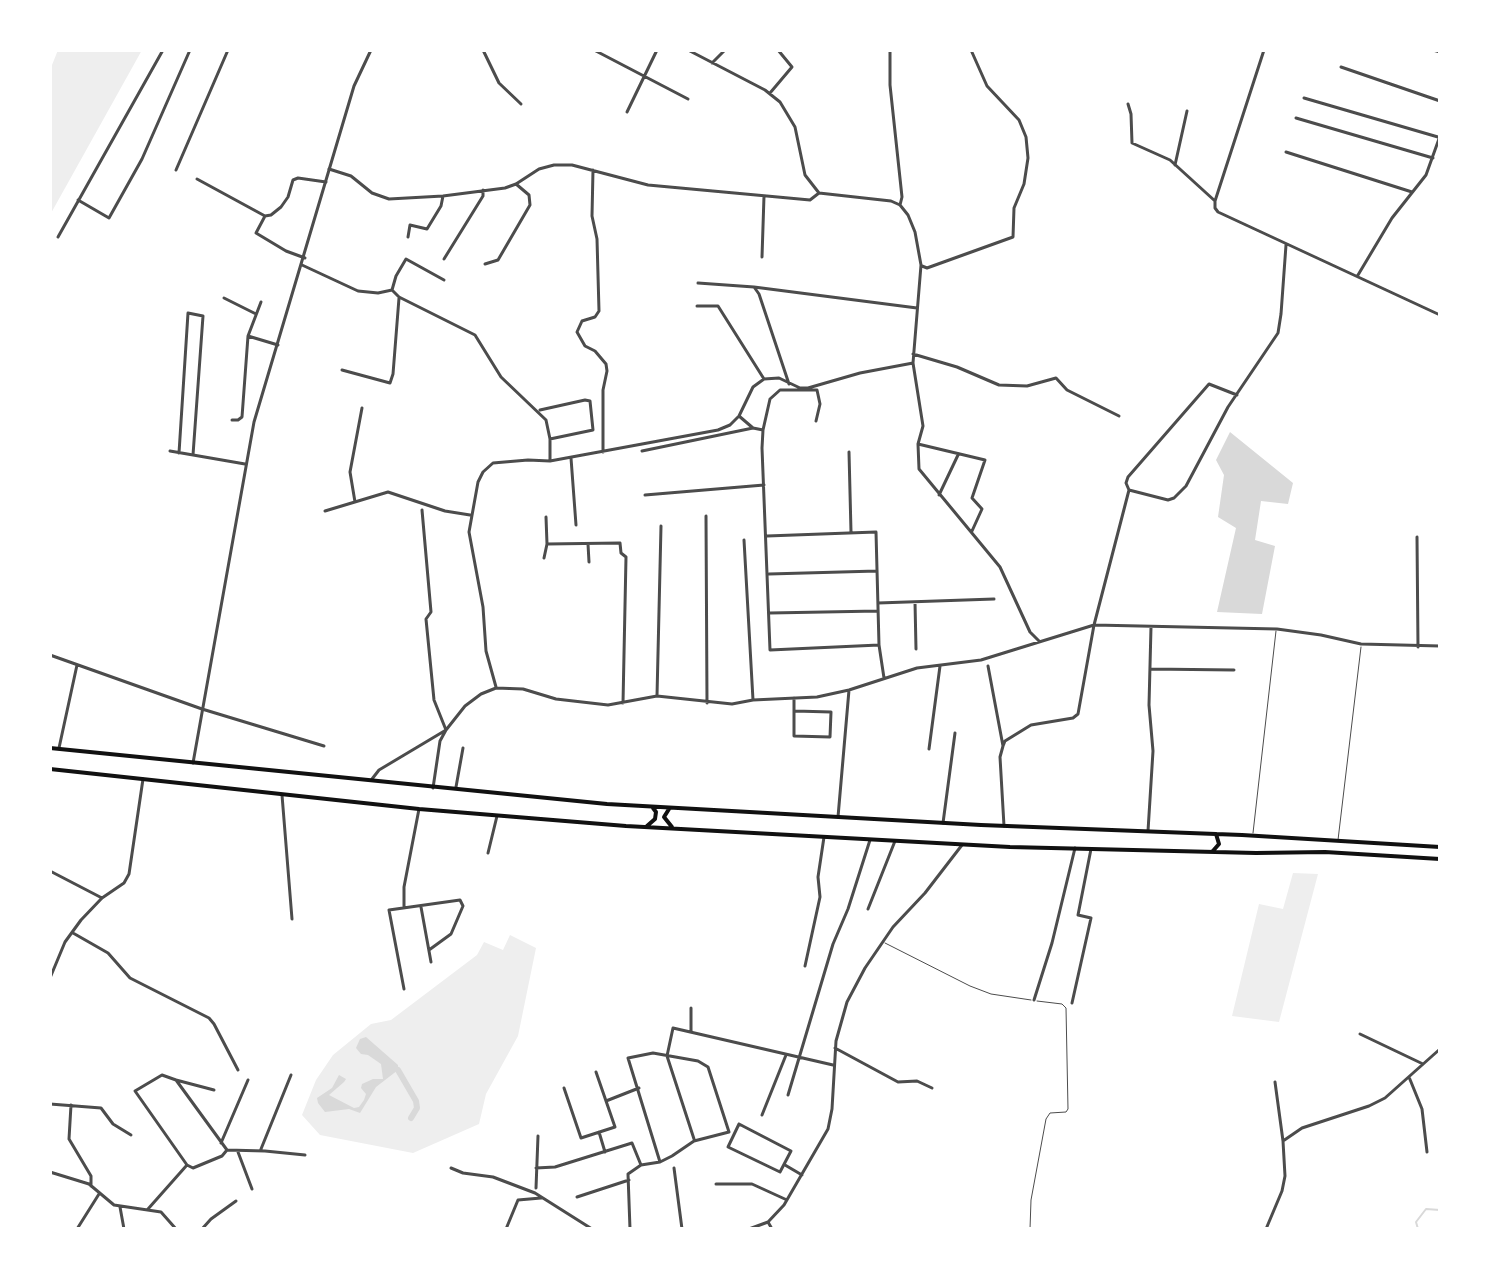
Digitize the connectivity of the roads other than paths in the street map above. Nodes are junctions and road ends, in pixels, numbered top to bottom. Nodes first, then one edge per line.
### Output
1 (163, 50) edge
2 (190, 50) edge
3 (228, 50) edge
4 (371, 50) edge
5 (483, 50) edge
6 (594, 50) edge
7 (657, 50) edge
8 (688, 50) edge
9 (725, 50) edge
10 (778, 50) edge
11 (890, 50) edge
12 (971, 50) edge
13 (1264, 50) edge
14 (1433, 50) edge
15 (1440, 52) edge
16 (712, 63) junction
17 (1341, 67) dead end
18 (644, 75) junction
19 (770, 93) junction
20 (1304, 98) dead end
21 (688, 99) dead end
22 (1440, 101) edge
23 (521, 104) dead end
24 (1128, 104) dead end
25 (1187, 111) dead end
26 (627, 112) dead end
27 (1296, 118) dead end
28 (1440, 137) edge
29 (1286, 152) dead end
30 (1433, 158) junction
31 (1175, 165) junction
32 (329, 169) junction
33 (176, 170) dead end
34 (593, 170) junction
35 (197, 179) dead end
36 (326, 182) junction
37 (516, 184) junction
38 (483, 190) junction
39 (1413, 192) junction
40 (819, 193) junction
41 (764, 195) junction
42 (443, 196) junction
43 (78, 200) junction
44 (1215, 201) junction
45 (900, 205) junction
46 (265, 216) junction
47 (50, 235) edge
48 (58, 237) dead end
49 (408, 237) dead end
50 (50, 243) edge
51 (1286, 245) junction
52 (762, 257) dead end
53 (305, 258) junction
54 (444, 259) dead end
55 (485, 264) dead end
56 (302, 265) junction
57 (921, 265) junction
58 (1358, 275) junction
59 (444, 280) dead end
60 (698, 283) dead end
61 (754, 287) junction
62 (392, 290) junction
63 (399, 297) junction
64 (224, 298) dead end
65 (261, 302) dead end
66 (697, 306) dead end
67 (917, 308) junction
68 (256, 314) junction
69 (1440, 315) edge
70 (248, 336) junction
71 (278, 345) junction
72 (913, 354) junction
73 (913, 363) junction
74 (342, 370) dead end
75 (764, 379) junction
76 (789, 384) junction
77 (1237, 395) junction
78 (362, 408) dead end
79 (538, 411) junction
80 (739, 416) junction
81 (1119, 416) dead end
82 (232, 420) dead end
83 (816, 421) dead end
84 (753, 428) junction
85 (763, 430) junction
86 (550, 439) junction
87 (918, 444) junction
88 (170, 451) dead end
89 (642, 451) dead end
90 (603, 452) junction
91 (849, 452) dead end
92 (179, 453) junction
93 (193, 455) junction
94 (958, 455) junction
95 (571, 458) junction
96 (550, 461) junction
97 (246, 464) junction
98 (764, 485) junction
99 (1129, 490) junction
100 (645, 495) dead end
101 (939, 495) junction
102 (355, 502) junction
103 (422, 510) dead end
104 (325, 511) dead end
105 (470, 515) junction
106 (706, 516) dead end
107 (546, 517) dead end
108 (576, 525) dead end
109 (661, 526) dead end
110 (851, 532) junction
111 (972, 532) junction
112 (767, 536) junction
113 (1417, 537) dead end
114 (744, 540) dead end
115 (547, 544) junction
116 (588, 544) junction
117 (544, 558) dead end
118 (589, 562) dead end
119 (877, 571) junction
120 (769, 574) junction
121 (994, 599) dead end
122 (915, 602) junction
123 (878, 603) junction
124 (878, 611) junction
125 (770, 613) junction
126 (1094, 625) junction
127 (1151, 625) junction
128 (1277, 629) junction
129 (1039, 641) junction
130 (1361, 644) junction
131 (879, 645) junction
132 (1440, 646) edge
133 (1418, 647) junction
134 (916, 649) dead end
135 (50, 655) edge
136 (77, 665) junction
137 (940, 666) junction
138 (988, 666) dead end
139 (1150, 669) junction
140 (1234, 670) dead end
141 (884, 678) junction
142 (496, 688) junction
143 (849, 690) junction
144 (657, 696) junction
145 (794, 698) junction
146 (753, 700) junction
147 (623, 703) junction
148 (707, 703) junction
149 (202, 709) junction
150 (795, 711) junction
151 (446, 730) junction
152 (955, 733) dead end
153 (324, 746) dead end
154 (1003, 746) junction
155 (50, 748) edge
156 (463, 748) dead end
157 (59, 749) junction
158 (929, 749) dead end
159 (192, 763) junction
160 (50, 769) edge
161 (143, 779) junction
162 (369, 781) junction
163 (433, 788) junction
164 (455, 790) junction
165 (282, 794) junction
166 (647, 806) junction
167 (675, 808) junction
168 (419, 809) junction
169 (497, 816) junction
170 (838, 817) junction
171 (943, 823) junction
172 (1004, 826) junction
173 (644, 827) junction
174 (674, 829) junction
175 (1148, 831) junction
176 (1214, 833) junction
177 (1252, 836) junction
178 (824, 837) junction
179 (870, 840) junction
180 (895, 841) junction
181 (1338, 842) junction
182 (962, 845) junction
183 (1440, 847) edge
184 (1075, 848) junction
185 (1091, 849) junction
186 (1212, 852) junction
187 (488, 853) dead end
188 (1440, 859) edge
189 (50, 871) edge
190 (102, 898) junction
191 (421, 906) junction
192 (404, 907) junction
193 (868, 909) dead end
194 (292, 919) dead end
195 (73, 933) junction
196 (883, 941) junction
197 (429, 950) junction
198 (431, 962) dead end
199 (53, 964) edge
200 (805, 966) dead end
201 (50, 978) edge
202 (404, 989) dead end
203 (1034, 1000) junction
204 (1072, 1003) dead end
205 (691, 1008) dead end
206 (691, 1032) junction
207 (1360, 1034) dead end
208 (835, 1048) junction
209 (1440, 1049) edge
210 (786, 1055) junction
211 (667, 1056) junction
212 (799, 1059) junction
213 (1423, 1064) junction
214 (833, 1065) junction
215 (238, 1070) dead end
216 (596, 1072) dead end
217 (291, 1075) dead end
218 (1409, 1077) junction
219 (176, 1080) junction
220 (248, 1080) dead end
221 (1275, 1082) dead end
222 (564, 1088) dead end
223 (639, 1088) junction
224 (932, 1088) dead end
225 (214, 1090) dead end
226 (788, 1095) dead end
227 (606, 1101) junction
228 (50, 1104) edge
229 (71, 1105) junction
230 (762, 1115) dead end
231 (599, 1132) junction
232 (131, 1135) dead end
233 (538, 1136) dead end
234 (694, 1141) junction
235 (1283, 1141) junction
236 (221, 1144) junction
237 (227, 1150) junction
238 (261, 1150) junction
239 (238, 1152) junction
240 (605, 1152) junction
241 (1427, 1152) dead end
242 (305, 1155) dead end
243 (660, 1162) junction
244 (187, 1165) junction
245 (641, 1165) junction
246 (784, 1165) junction
247 (451, 1168) dead end
248 (536, 1168) junction
249 (674, 1168) dead end
250 (50, 1172) edge
251 (802, 1175) junction
252 (629, 1180) junction
253 (716, 1184) dead end
254 (91, 1186) junction
255 (536, 1188) dead end
256 (252, 1189) dead end
257 (99, 1194) junction
258 (577, 1197) dead end
259 (545, 1198) junction
260 (787, 1200) junction
261 (236, 1201) dead end
262 (120, 1207) junction
263 (148, 1209) junction
264 (768, 1222) junction
265 (77, 1229) edge
266 (124, 1229) edge
267 (176, 1229) edge
268 (202, 1229) edge
269 (506, 1229) edge
270 (592, 1229) edge
271 (630, 1229) edge
272 (682, 1229) edge
273 (749, 1229) edge
274 (772, 1229) edge
275 (1030, 1229) edge
276 (1266, 1229) edge

1 - 43 street
2 - 43 street
3 - 33 street
4 - 32 street
5 - 23 street
6 - 18 street
7 - 18 street
8 - 16 street
9 - 16 street
10 - 19 street
11 - 45 street
12 - 57 street
13 - 44 street
14 - 15 street
16 - 19 street
17 - 22 street
18 - 21 street
18 - 26 street
19 - 40 street
20 - 28 street
24 - 31 street
25 - 31 street
27 - 30 street
28 - 30 street
29 - 39 street
30 - 39 street
31 - 44 street
32 - 36 street
32 - 42 street
34 - 37 street
34 - 41 street
34 - 90 street
35 - 46 street
36 - 46 street
36 - 53 street
37 - 38 street
37 - 55 street
38 - 42 street
38 - 54 street
39 - 58 street
40 - 41 street
40 - 45 street
41 - 52 street
42 - 49 street
43 - 48 street
44 - 51 street
45 - 57 street
46 - 53 street
47 - 50 street
51 - 58 street
51 - 77 street
53 - 56 street
56 - 62 street
56 - 71 street
57 - 67 street
58 - 69 street
59 - 62 street
60 - 61 street
61 - 67 street
61 - 76 street
62 - 63 street
63 - 74 street
63 - 79 street
64 - 68 street
65 - 68 street
66 - 75 street
67 - 72 street
68 - 70 street
70 - 71 street
70 - 82 street
71 - 97 street
72 - 73 street
72 - 81 street
73 - 76 street
73 - 87 street
75 - 76 street
75 - 80 street
77 - 99 street
77 - 99 street
78 - 102 street
79 - 86 street
79 - 86 street
80 - 84 street
80 - 90 street
83 - 85 street
84 - 85 street
84 - 89 street
85 - 98 street
86 - 96 street
87 - 94 street
87 - 101 street
88 - 92 street
90 - 95 street
91 - 110 street
92 - 93 street
92 - 93 street
93 - 97 street
94 - 101 street
94 - 111 street
95 - 96 street
95 - 108 street
96 - 105 street
97 - 149 street
98 - 100 street
98 - 112 street
99 - 126 street
101 - 111 street
102 - 104 street
102 - 105 street
103 - 151 street
105 - 142 street
106 - 148 street
107 - 115 street
109 - 144 street
110 - 112 street
110 - 119 street
111 - 129 street
112 - 120 street
113 - 133 street
114 - 146 street
115 - 116 street
115 - 117 street
116 - 118 street
116 - 147 street
119 - 120 street
119 - 123 street
120 - 125 street
121 - 122 street
122 - 123 street
122 - 134 street
123 - 124 street
124 - 125 street
124 - 131 street
125 - 131 street
126 - 127 street
126 - 129 street
126 - 154 street
127 - 128 street
127 - 139 street
128 - 130 street
128 - 177 lane
129 - 137 street
130 - 133 street
130 - 181 lane
131 - 141 street
132 - 133 street
135 - 136 street
136 - 149 street
136 - 157 street
137 - 141 street
137 - 158 street
138 - 154 street
139 - 140 street
139 - 175 street
141 - 143 street
142 - 147 street
142 - 151 street
143 - 145 street
143 - 170 street
144 - 147 street
144 - 148 street
145 - 146 street
145 - 150 street
146 - 148 street
149 - 153 street
149 - 159 street
150 - 150 street
151 - 162 street
151 - 163 street
152 - 171 street
154 - 172 street
155 - 157 highway
156 - 164 street
157 - 159 highway
159 - 162 highway
160 - 161 highway
161 - 165 highway
161 - 190 street
162 - 163 highway
163 - 164 highway
164 - 166 highway
165 - 168 highway
165 - 194 street
166 - 167 highway
166 - 173 highway
167 - 170 highway
167 - 174 highway
168 - 169 highway
168 - 192 street
169 - 173 highway
169 - 187 street
170 - 171 highway
171 - 172 highway
172 - 175 highway
173 - 174 highway
174 - 178 highway
175 - 176 highway
176 - 177 highway
176 - 186 highway
177 - 181 highway
178 - 179 highway
178 - 200 street
179 - 180 highway
179 - 212 street
180 - 182 highway
180 - 193 street
181 - 183 highway
182 - 184 highway
182 - 196 street
184 - 185 highway
184 - 203 street
185 - 186 highway
185 - 204 street
186 - 188 highway
189 - 190 street
190 - 195 street
191 - 192 street
191 - 197 street
191 - 197 street
192 - 202 street
195 - 199 street
195 - 215 street
196 - 203 lane
196 - 208 street
197 - 198 street
199 - 201 street
203 - 275 lane
205 - 206 street
206 - 210 street
206 - 211 street
207 - 213 street
208 - 214 street
208 - 224 street
209 - 213 street
210 - 212 street
210 - 230 street
211 - 223 street
211 - 234 street
211 - 234 street
212 - 214 street
212 - 226 street
213 - 218 street
214 - 251 street
216 - 227 street
217 - 238 street
218 - 235 street
218 - 241 street
219 - 225 street
219 - 236 street
219 - 244 street
220 - 236 street
221 - 235 street
222 - 231 street
223 - 227 street
223 - 243 street
227 - 231 street
228 - 229 street
229 - 232 street
229 - 254 street
231 - 240 street
233 - 248 street
234 - 243 street
235 - 276 street
236 - 237 street
237 - 239 street
237 - 244 street
238 - 239 street
238 - 242 street
239 - 256 street
240 - 245 street
240 - 248 street
243 - 245 street
244 - 263 street
245 - 252 street
246 - 246 street
246 - 251 street
247 - 259 street
248 - 255 street
249 - 272 street
250 - 254 street
251 - 260 street
252 - 258 street
252 - 271 street
253 - 260 street
254 - 257 street
257 - 262 street
257 - 265 street
259 - 269 street
259 - 270 street
260 - 264 street
261 - 268 street
262 - 263 street
262 - 266 street
263 - 267 street
264 - 273 street
264 - 274 street

